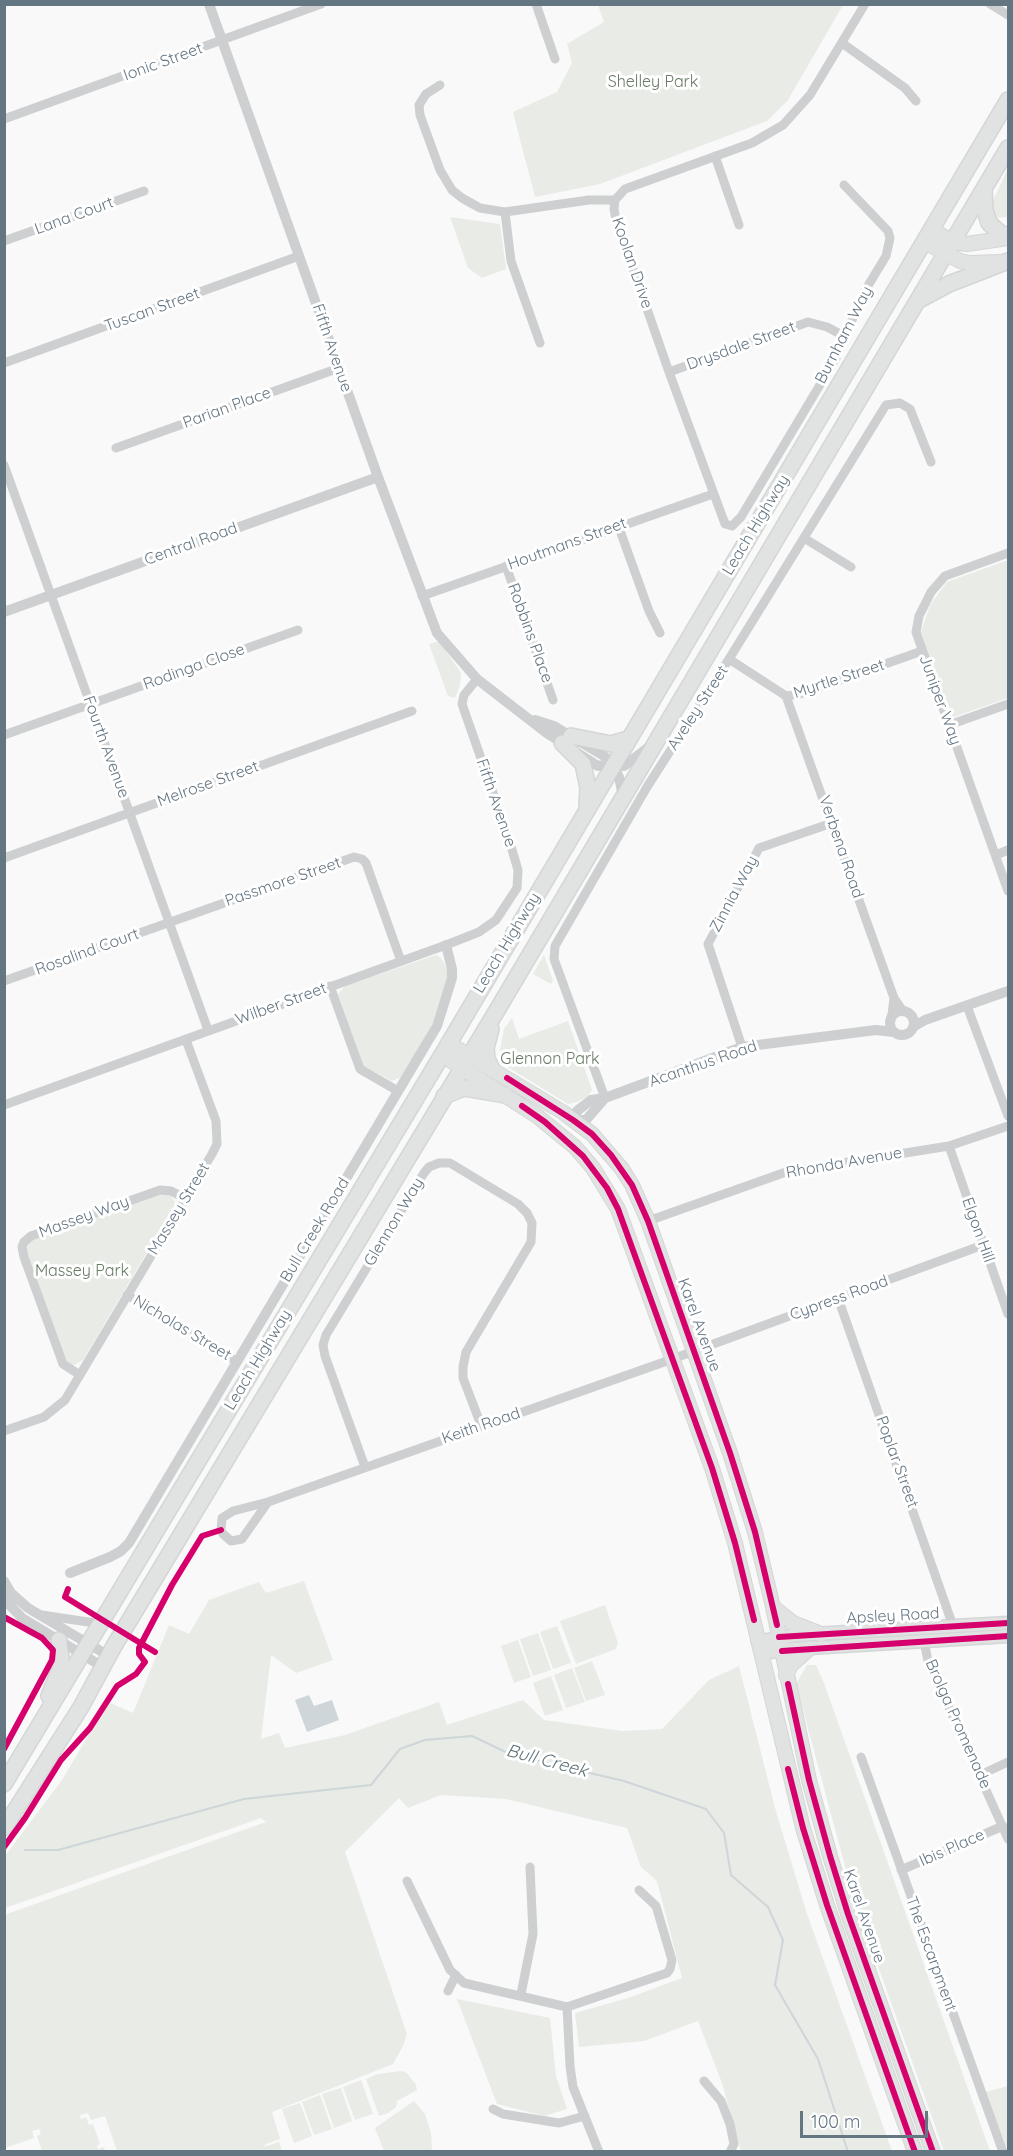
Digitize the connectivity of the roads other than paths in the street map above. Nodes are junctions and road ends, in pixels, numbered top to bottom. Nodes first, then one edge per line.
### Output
1 (209, 4) edge
2 (321, 4) edge
3 (536, 4) edge
4 (865, 4) edge
5 (990, 4) edge
6 (1008, 15) edge
7 (222, 41) junction
8 (842, 43) junction
9 (555, 59) dead end
10 (440, 86) dead end
11 (1008, 100) edge
12 (916, 101) dead end
13 (4, 119) edge
14 (1008, 148) edge
15 (715, 156) junction
16 (844, 185) dead end
17 (984, 189) junction
18 (144, 191) dead end
19 (615, 200) junction
20 (505, 212) junction
21 (739, 225) dead end
22 (929, 236) junction
23 (1008, 237) edge
24 (4, 241) edge
25 (949, 248) junction
26 (299, 256) junction
27 (1008, 261) edge
28 (917, 302) junction
29 (846, 337) junction
30 (540, 343) dead end
31 (4, 363) edge
32 (339, 368) junction
33 (669, 372) junction
34 (116, 448) dead end
35 (931, 462) dead end
36 (4, 465) edge
37 (378, 477) junction
38 (8, 483) edge
39 (713, 494) junction
40 (737, 522) joint
41 (618, 525) junction
42 (804, 538) junction
43 (1008, 553) edge
44 (506, 566) junction
45 (851, 567) dead end
46 (51, 595) junction
47 (422, 596) junction
48 (4, 612) edge
49 (298, 630) dead end
50 (660, 633) dead end
51 (922, 651) junction
52 (729, 659) junction
53 (477, 679) junction
54 (786, 696) junction
55 (553, 700) dead end
56 (91, 704) junction
57 (1008, 704) edge
58 (412, 711) dead end
59 (949, 724) junction
60 (4, 735) edge
61 (628, 739) junction
62 (566, 740) junction
63 (654, 743) junction
64 (613, 764) junction
65 (623, 796) junction
66 (587, 808) junction
67 (130, 813) junction
68 (832, 823) junction
69 (1008, 850) edge
70 (996, 855) junction
71 (4, 858) edge
72 (517, 862) joint
73 (1008, 891) edge
74 (169, 922) junction
75 (446, 945) junction
76 (401, 961) junction
77 (4, 981) edge
78 (330, 986) junction
79 (1008, 992) edge
80 (894, 998) junction
81 (968, 1006) junction
82 (903, 1011) junction
83 (496, 1012) junction
84 (917, 1022) junction
85 (891, 1023) junction
86 (208, 1030) junction
87 (186, 1040) junction
88 (742, 1047) junction
89 (445, 1049) junction
90 (465, 1061) junction
91 (492, 1069) junction
92 (398, 1090) junction
93 (505, 1095) junction
94 (444, 1096) junction
95 (605, 1098) junction
96 (4, 1104) edge
97 (1008, 1116) edge
98 (573, 1120) junction
99 (545, 1122) junction
100 (1008, 1126) edge
101 (949, 1146) junction
102 (575, 1147) junction
103 (186, 1198) junction
104 (648, 1221) junction
105 (983, 1245) junction
106 (127, 1295) junction
107 (838, 1298) junction
108 (1006, 1299) edge
109 (1008, 1314) edge
110 (694, 1351) junction
111 (673, 1359) junction
112 (236, 1361) junction
113 (80, 1375) junction
114 (481, 1425) junction
115 (4, 1431) edge
116 (365, 1467) junction
117 (268, 1502) junction
118 (70, 1573) dead end
119 (6, 1591) edge
120 (773, 1607) junction
121 (42, 1616) junction
122 (1008, 1623) edge
123 (101, 1624) junction
124 (953, 1626) junction
125 (822, 1634) junction
126 (1008, 1636) edge
127 (59, 1640) junction
128 (924, 1641) junction
129 (780, 1644) junction
130 (759, 1647) junction
131 (810, 1648) junction
132 (86, 1650) junction
133 (106, 1662) junction
134 (786, 1675) junction
135 (22, 1756) junction
136 (861, 1757) dead end
137 (1008, 1762) edge
138 (980, 1775) junction
139 (4, 1784) edge
140 (1003, 1826) junction
141 (4, 1828) edge
142 (1008, 1839) edge
143 (530, 1867) dead end
144 (901, 1870) junction
145 (407, 1881) dead end
146 (639, 1890) dead end
147 (456, 1976) junction
148 (448, 1991) dead end
149 (521, 1995) junction
150 (567, 2007) junction
151 (704, 2081) dead end
152 (493, 2109) dead end
153 (585, 2116) junction
154 (599, 2151) edge
155 (730, 2151) edge
156 (915, 2151) edge
157 (933, 2151) edge
158 (1003, 2151) edge

1 - 7 street, Fifth Avenue
2 - 7 street, Ionic Street
3 - 9 street
4 - 8 street, Koolan Drive
5 - 6 street
7 - 13 street, Ionic Street
7 - 26 street, Fifth Avenue
8 - 12 street
8 - 15 street, Koolan Drive
10 - 20 street
11 - 22 highway, Leach Highway
14 - 17 highway, Leach Highway
15 - 19 street, Koolan Drive
15 - 21 street
16 - 29 street, Burnham Way
17 - 23 highway
17 - 25 highway, Leach Highway
18 - 24 street, Lana Court
19 - 20 street
19 - 33 street, Koolan Drive
20 - 30 street
22 - 25 main road
22 - 61 highway, Leach Highway
23 - 25 main road
25 - 27 main road
25 - 28 highway, Leach Highway
26 - 31 street, Tuscan Street
26 - 32 street, Fifth Avenue
27 - 28 highway
28 - 63 highway, Leach Highway
29 - 33 street, Drysdale Street
29 - 40 street, Burnham Way
32 - 34 street, Parian Place
32 - 37 street, Fifth Avenue
33 - 39 street, Koolan Drive
35 - 42 street, Aveley Street
36 - 38 street, Fourth Avenue
37 - 46 street, Central Road
37 - 47 street, Fifth Avenue
38 - 46 street, Fourth Avenue
39 - 40 street, Koolan Drive
39 - 41 street, Houtmans Street
41 - 44 street, Houtmans Street
41 - 50 street
42 - 45 street
42 - 52 street, Aveley Street
43 - 51 street, Juniper Way
44 - 47 street, Houtmans Street
44 - 55 street, Robbins Place
46 - 48 street, Central Road
46 - 56 street, Fourth Avenue
47 - 53 street, Fifth Avenue
49 - 56 street, Rodinga Close
51 - 54 street, Myrtle Street
51 - 59 street, Juniper Way
52 - 54 street, Myrtle Street
52 - 95 street, Aveley Street
53 - 62 street, Fifth Avenue
53 - 72 street, Fifth Avenue
54 - 68 street, Verbena Road
56 - 60 street, Rodinga Close
56 - 67 street, Fourth Avenue
57 - 59 street
58 - 67 street, Melrose Street
59 - 70 street, Juniper Way
61 - 62 highway
61 - 64 highway, Leach Highway
62 - 64 street, Fifth Avenue
62 - 66 highway
63 - 64 street
63 - 65 highway, Leach Highway
64 - 65 street
64 - 66 highway, Leach Highway
65 - 83 highway, Leach Highway
66 - 89 highway, Leach Highway
67 - 71 street, Melrose Street
67 - 74 street, Fourth Avenue
68 - 80 street, Verbena Road
68 - 88 street, Zinnia Way
69 - 70 street
70 - 73 street, Juniper Way
72 - 75 street, Wilber Street
74 - 76 street, Passmore Street
74 - 77 street, Rosalind Court
74 - 86 street, Fourth Avenue
75 - 76 street, Wilber Street
75 - 92 street, Bull Creek Road
76 - 78 street, Wilber Street
78 - 86 street, Wilber Street
78 - 92 street
79 - 81 street, Acanthus Road
80 - 82 street, Verbena Road
80 - 85 street, Verbena Road
81 - 84 street, Acanthus Road
81 - 97 street
82 - 84 street
82 - 85 street, Acanthus Road
83 - 90 highway, Leach Highway
83 - 91 highway
84 - 85 street, Acanthus Road
85 - 88 street, Acanthus Road
86 - 87 street, Wilber Street
87 - 96 street, Wilber Street
87 - 103 street, Massey Street
88 - 95 street, Acanthus Road
89 - 90 main road, Karel Avenue
89 - 123 highway, Leach Highway
90 - 91 main road, Karel Avenue
90 - 93 main road, Karel Avenue
90 - 94 highway, Leach Highway
91 - 98 main road, Karel Avenue
92 - 112 street, Bull Creek Road
93 - 94 highway
93 - 99 main road, Karel Avenue
94 - 133 highway, Leach Highway
95 - 98 street, Acanthus Road
98 - 99 main road
98 - 102 main road
98 - 104 main road, Karel Avenue
99 - 102 main road, Karel Avenue
100 - 101 street, Rhonda Avenue
101 - 104 street, Rhonda Avenue
101 - 105 street, Elgon Hill
102 - 111 main road, Karel Avenue
103 - 106 street, Massey Street
103 - 113 street, Massey Way
104 - 110 main road, Karel Avenue
105 - 107 street, Cypress Road
105 - 108 street, Elgon Hill
106 - 112 street, Nicholas Street
106 - 113 street, Massey Street
107 - 110 street, Cypress Road
107 - 124 street, Poplar Street
108 - 109 street, Elgon Hill
110 - 111 street, Keith Road
110 - 120 main road, Karel Avenue
111 - 114 street, Keith Road
111 - 130 main road, Karel Avenue
112 - 118 street, Bull Creek Road
113 - 115 street, Massey Street
114 - 116 street, Keith Road
114 - 116 street, Glennon Way
116 - 117 street, Keith Road
117 - 117 street, Keith Road
119 - 121 street
119 - 127 street
120 - 125 main road
120 - 129 main road, Karel Avenue
121 - 123 street
121 - 132 street
122 - 124 main road, Apsley Road
123 - 132 highway, Leach Highway
124 - 125 main road, Apsley Road
125 - 129 main road, Apsley Road
126 - 128 main road, Apsley Road
127 - 132 street
127 - 135 highway
128 - 131 main road, Apsley Road
128 - 138 street, Brolga Promenade
129 - 130 main road, Apsley Road
129 - 131 main road, Apsley Road
129 - 134 main road, Karel Avenue
130 - 156 main road, Karel Avenue
131 - 134 main road
132 - 133 street
132 - 135 highway, Leach Highway
133 - 141 highway, Leach Highway
134 - 157 main road, Karel Avenue
135 - 139 highway, Leach Highway
136 - 144 street, The Escarpment
137 - 138 street
138 - 140 street, Brolga Promenade
140 - 142 street, Brolga Promenade
140 - 144 street, Ibis Place
143 - 149 street
144 - 158 street, The Escarpment
145 - 147 street
146 - 150 street
147 - 148 street
147 - 149 street
149 - 150 street
150 - 153 street
151 - 155 street
152 - 153 street
153 - 154 street

